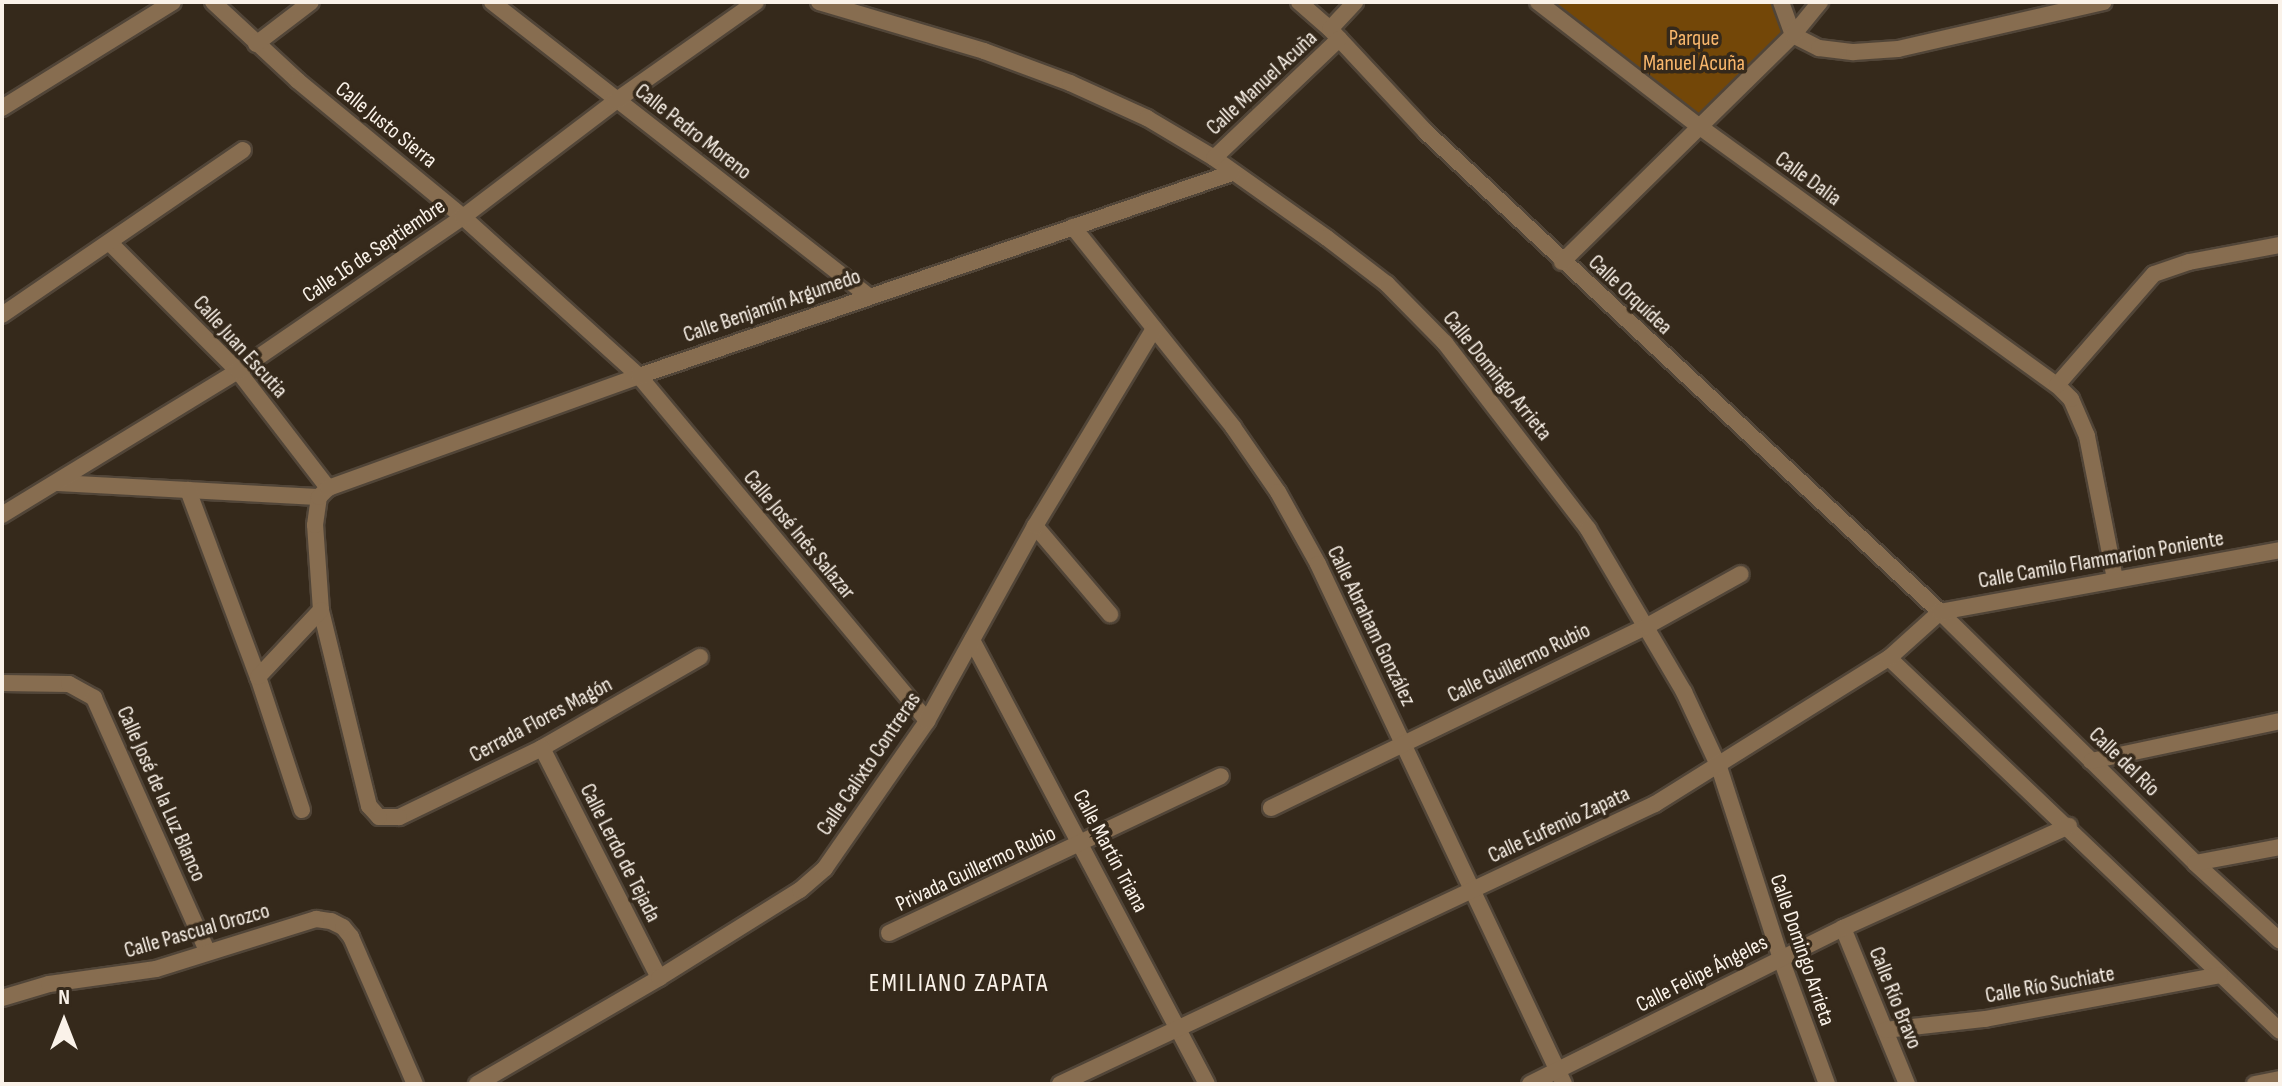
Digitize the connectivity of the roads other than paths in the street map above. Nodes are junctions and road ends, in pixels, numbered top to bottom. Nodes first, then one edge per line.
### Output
1 (173, 2) edge
2 (213, 2) edge
3 (311, 2) edge
4 (492, 2) edge
5 (756, 2) edge
6 (819, 2) edge
7 (1299, 2) edge
8 (1355, 2) edge
9 (1538, 2) edge
10 (1781, 2) edge
11 (1820, 2) edge
12 (2104, 2) edge
13 (1793, 35) junction
14 (1334, 39) junction
15 (256, 44) junction
16 (617, 100) junction
17 (2, 108) edge
18 (1700, 127) junction
19 (243, 150) dead end
20 (1214, 158) junction
21 (1232, 173) junction
22 (463, 217) junction
23 (1073, 227) junction
24 (110, 243) junction
25 (2280, 245) edge
26 (1562, 262) junction
27 (868, 296) junction
28 (2, 315) edge
29 (1154, 329) junction
30 (238, 371) junction
31 (639, 376) junction
32 (2057, 385) junction
33 (56, 483) junction
34 (188, 490) junction
35 (324, 493) junction
36 (2, 515) edge
37 (1035, 526) junction
38 (2280, 550) edge
39 (1741, 574) dead end
40 (2115, 579) junction
41 (321, 610) junction
42 (1110, 614) dead end
43 (1936, 615) junction
44 (1647, 626) junction
45 (972, 640) junction
46 (1896, 653) junction
47 (700, 657) dead end
48 (258, 677) junction
49 (2, 683) edge
50 (927, 721) junction
51 (2280, 721) edge
52 (1404, 743) junction
53 (542, 748) junction
54 (2091, 761) junction
55 (1719, 767) junction
56 (1221, 776) dead end
57 (1271, 808) dead end
58 (302, 810) dead end
59 (2069, 826) junction
60 (1082, 845) junction
61 (2280, 847) edge
62 (2195, 863) junction
63 (1471, 891) junction
64 (1843, 928) junction
65 (889, 933) dead end
66 (2280, 941) edge
67 (207, 951) junction
68 (1781, 959) junction
69 (2220, 975) junction
70 (659, 978) junction
71 (2, 998) edge
72 (1178, 1029) junction
73 (1885, 1030) junction
74 (2280, 1031) edge
75 (1561, 1077) edge
76 (2280, 1079) edge
77 (484, 1082) edge
78 (415, 1084) edge
79 (1060, 1084) edge
80 (1207, 1084) edge
81 (1530, 1084) edge
82 (1827, 1084) edge
83 (1907, 1084) edge
84 (2255, 1084) edge

1 - 17 street
2 - 15 street, Calle Justo Sierra
3 - 15 street
4 - 16 street, Calle Pedro Moreno
5 - 16 street, Calle 16 de Septiembre
6 - 20 street, Calle Domingo Arrieta
7 - 14 street, Calle Orquídea
8 - 14 street, Calle Manuel Acuña
9 - 18 street, Calle Dalia
10 - 13 street
11 - 13 street
12 - 13 street
13 - 18 street
14 - 20 street, Calle Manuel Acuña
14 - 26 street, Calle Orquídea
15 - 22 street, Calle Justo Sierra
16 - 22 street, Calle 16 de Septiembre
16 - 27 street, Calle Pedro Moreno
18 - 26 street
18 - 32 street, Calle Dalia
19 - 24 street
20 - 21 street, Calle Domingo Arrieta
21 - 23 street, Calle Benjamín Argumedo
21 - 44 street, Calle Domingo Arrieta
22 - 30 street, Calle 16 de Septiembre
22 - 31 street, Calle Justo Sierra
23 - 27 street, Calle Benjamín Argumedo
23 - 29 street, Calle Abraham González
24 - 28 street
24 - 30 street, Calle Juan Escutia
25 - 32 street
26 - 43 street, Calle Orquídea
27 - 31 street, Calle Benjamín Argumedo
29 - 37 street, Calle Calixto Contreras
29 - 52 street, Calle Abraham González
30 - 33 street, Calle 16 de Septiembre
30 - 35 street, Calle Juan Escutia
31 - 35 street, Calle Benjamín Argumedo
31 - 50 street, Calle José Inés Salazar
32 - 40 street, Calle Dalia
33 - 34 street
33 - 36 street, Calle 16 de Septiembre
34 - 35 street
34 - 48 street
35 - 41 street
37 - 42 street
37 - 45 street, Calle Calixto Contreras
38 - 40 street, Calle Camilo Flammarion Poniente
39 - 44 street, Calle Guillermo Rubio
40 - 43 street, Calle Camilo Flammarion Poniente
41 - 48 street
41 - 53 street, Cerrada Flores Magón
43 - 46 street, Calle Eufemio Zapata
43 - 54 street, Calle del Río
44 - 52 street, Calle Guillermo Rubio
44 - 55 street, Calle Domingo Arrieta
45 - 50 street, Calle Calixto Contreras
45 - 60 street, Calle Martín Triana
46 - 55 street, Calle Eufemio Zapata
46 - 59 street
47 - 53 street, Cerrada Flores Magón
48 - 58 street
49 - 67 street, Calle José de la Luz Blanco
50 - 70 street, Calle Calixto Contreras
51 - 54 street
52 - 57 street, Calle Guillermo Rubio
52 - 63 street, Calle Abraham González
53 - 70 street, Calle Lerdo de Tejada
54 - 62 street, Calle del Río
55 - 63 street, Calle Eufemio Zapata
55 - 68 street, Calle Domingo Arrieta
56 - 60 street
59 - 64 street, Calle Felipe Ángeles
59 - 69 street
60 - 65 street, Privada Guillermo Rubio
60 - 72 street, Calle Martín Triana
61 - 62 street
62 - 66 street, Calle del Río
63 - 72 street, Calle Eufemio Zapata
63 - 75 street, Calle Abraham González
64 - 68 street, Calle Felipe Ángeles
64 - 73 street, Calle Río Bravo
67 - 71 street, Calle Pascual Orozco
67 - 78 street, Calle Pascual Orozco
68 - 75 street, Calle Felipe Ángeles
68 - 82 street, Calle Domingo Arrieta
69 - 73 street, Calle Río Suchiate
69 - 74 street
70 - 77 street, Calle Calixto Contreras
72 - 79 street, Calle Eufemio Zapata
72 - 80 street, Calle Martín Triana
73 - 83 street, Calle Río Bravo
75 - 81 street, Calle Felipe Ángeles
76 - 84 street

